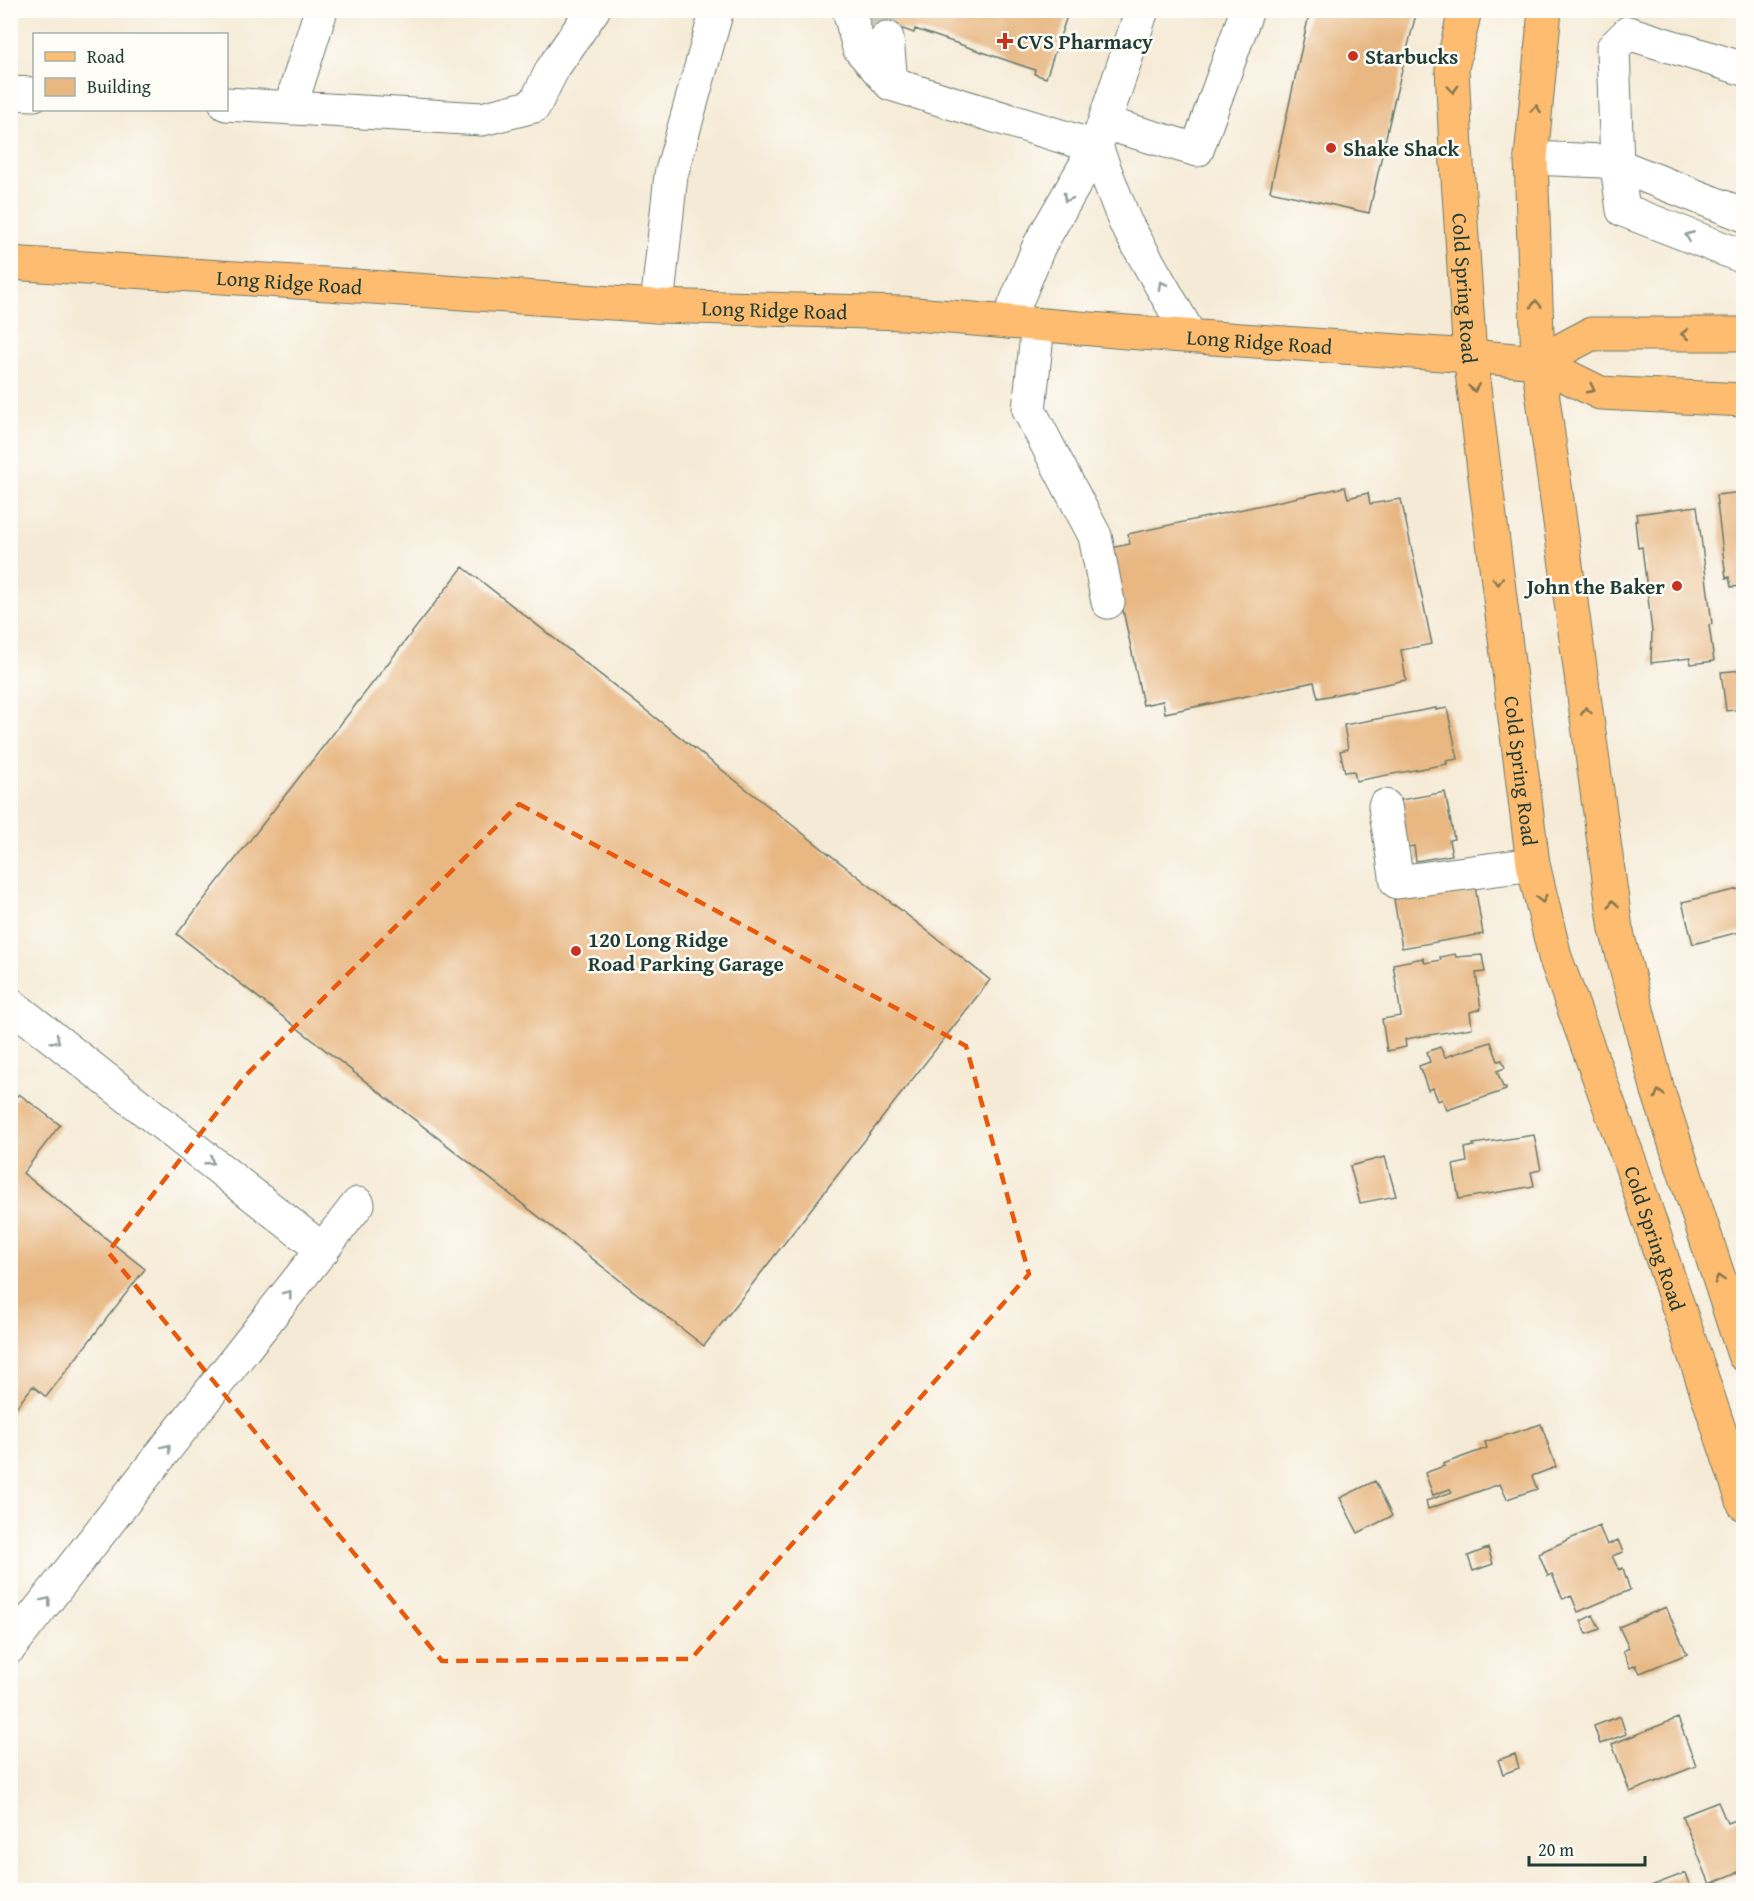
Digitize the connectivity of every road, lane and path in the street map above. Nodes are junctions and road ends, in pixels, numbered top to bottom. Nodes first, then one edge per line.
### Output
1 (321, 10) edge
2 (592, 10) edge
3 (717, 10) edge
4 (849, 10) edge
5 (1142, 10) edge
6 (1247, 10) edge
7 (1464, 10) edge
8 (1545, 10) edge
9 (887, 38) tunnel mouth
10 (1743, 69) edge
11 (891, 84) junction
12 (10, 93) edge
13 (33, 94) edge
14 (228, 104) edge
15 (290, 108) junction
16 (1100, 135) junction
17 (1531, 158) junction
18 (1617, 165) junction
19 (1743, 215) edge
20 (1743, 256) edge
21 (10, 263) edge
22 (657, 306) junction
23 (1023, 324) junction
24 (1743, 334) edge
25 (1190, 336) junction
26 (1470, 356) junction
27 (1538, 362) junction
28 (1743, 400) edge
29 (1108, 602) dead end
30 (1385, 806) dead end
31 (1533, 864) junction
32 (10, 1004) edge
33 (358, 1204) dead end
34 (323, 1250) junction
35 (1743, 1355) edge
36 (1743, 1504) edge
37 (10, 1647) edge

1 - 15 lane
2 - 15 lane
3 - 22 lane
4 - 11 lane
5 - 16 lane
6 - 16 lane
7 -> 26 main road, Cold Spring Road
17 -> 8 main road
9 - 11 lane
10 - 18 lane
11 - 16 lane
12 - 13 lane
14 - 15 lane
16 -> 23 lane
25 -> 16 lane
17 - 18 lane
27 -> 17 main road
18 - 19 lane
20 -> 18 lane
21 - 22 main road, Long Ridge Road
22 - 23 main road, Long Ridge Road
23 - 25 main road, Long Ridge Road
23 - 29 lane
24 -> 27 main road
25 - 26 main road, Long Ridge Road
26 - 27 main road, Long Ridge Road
26 -> 31 main road, Cold Spring Road
27 -> 28 main road, Long Ridge Road
35 -> 27 main road
30 - 31 lane
31 -> 36 main road, Cold Spring Road
32 -> 34 lane
33 - 34 lane
37 -> 34 lane

